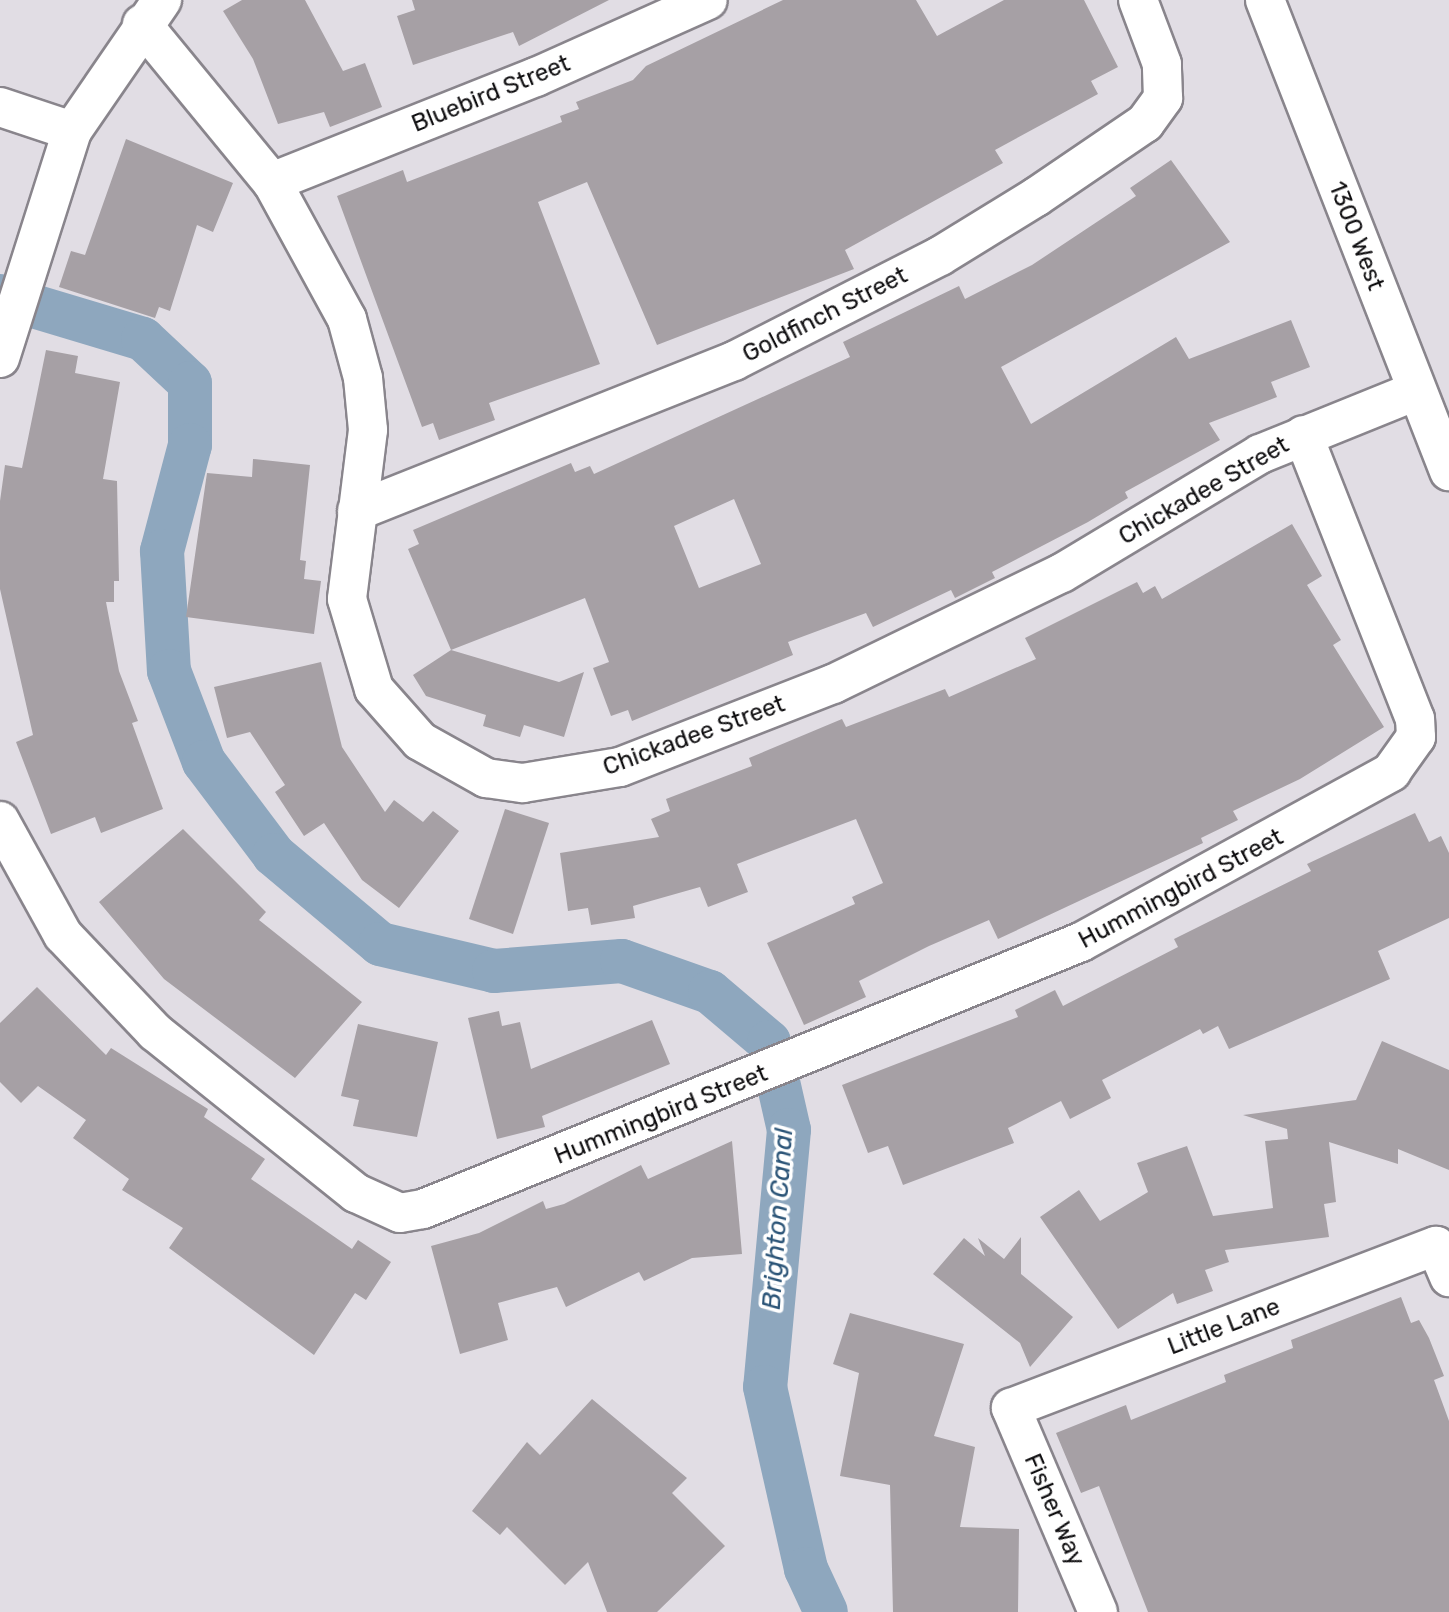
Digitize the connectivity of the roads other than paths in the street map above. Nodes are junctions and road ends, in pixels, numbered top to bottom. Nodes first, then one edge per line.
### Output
1 (708, 0) edge
2 (1138, 0) edge
3 (1265, 0) edge
4 (152, 12) edge
5 (0, 107) edge
6 (72, 131) junction
7 (272, 182) junction
8 (3, 347) edge
9 (1416, 391) junction
10 (1303, 435) junction
11 (1449, 471) edge
12 (357, 511) junction
13 (1416, 737) joint
14 (0, 821) edge
15 (1443, 1261) edge
16 (1011, 1408) joint
17 (1098, 1612) edge

1 - 7 street, Bluebird Street
2 - 12 street, Goldfinch Street
3 - 9 street, 1300 West
4 - 6 street
4 - 7 street, Chickadee Street
5 - 6 street
6 - 8 street
7 - 12 street, Chickadee Street
9 - 10 street, Chickadee Street
9 - 11 street, 1300 West
10 - 12 street, Chickadee Street
10 - 13 street, Chickadee Street
13 - 14 street, Hummingbird Street
15 - 16 street, Little Lane
16 - 17 street, Fisher Way

